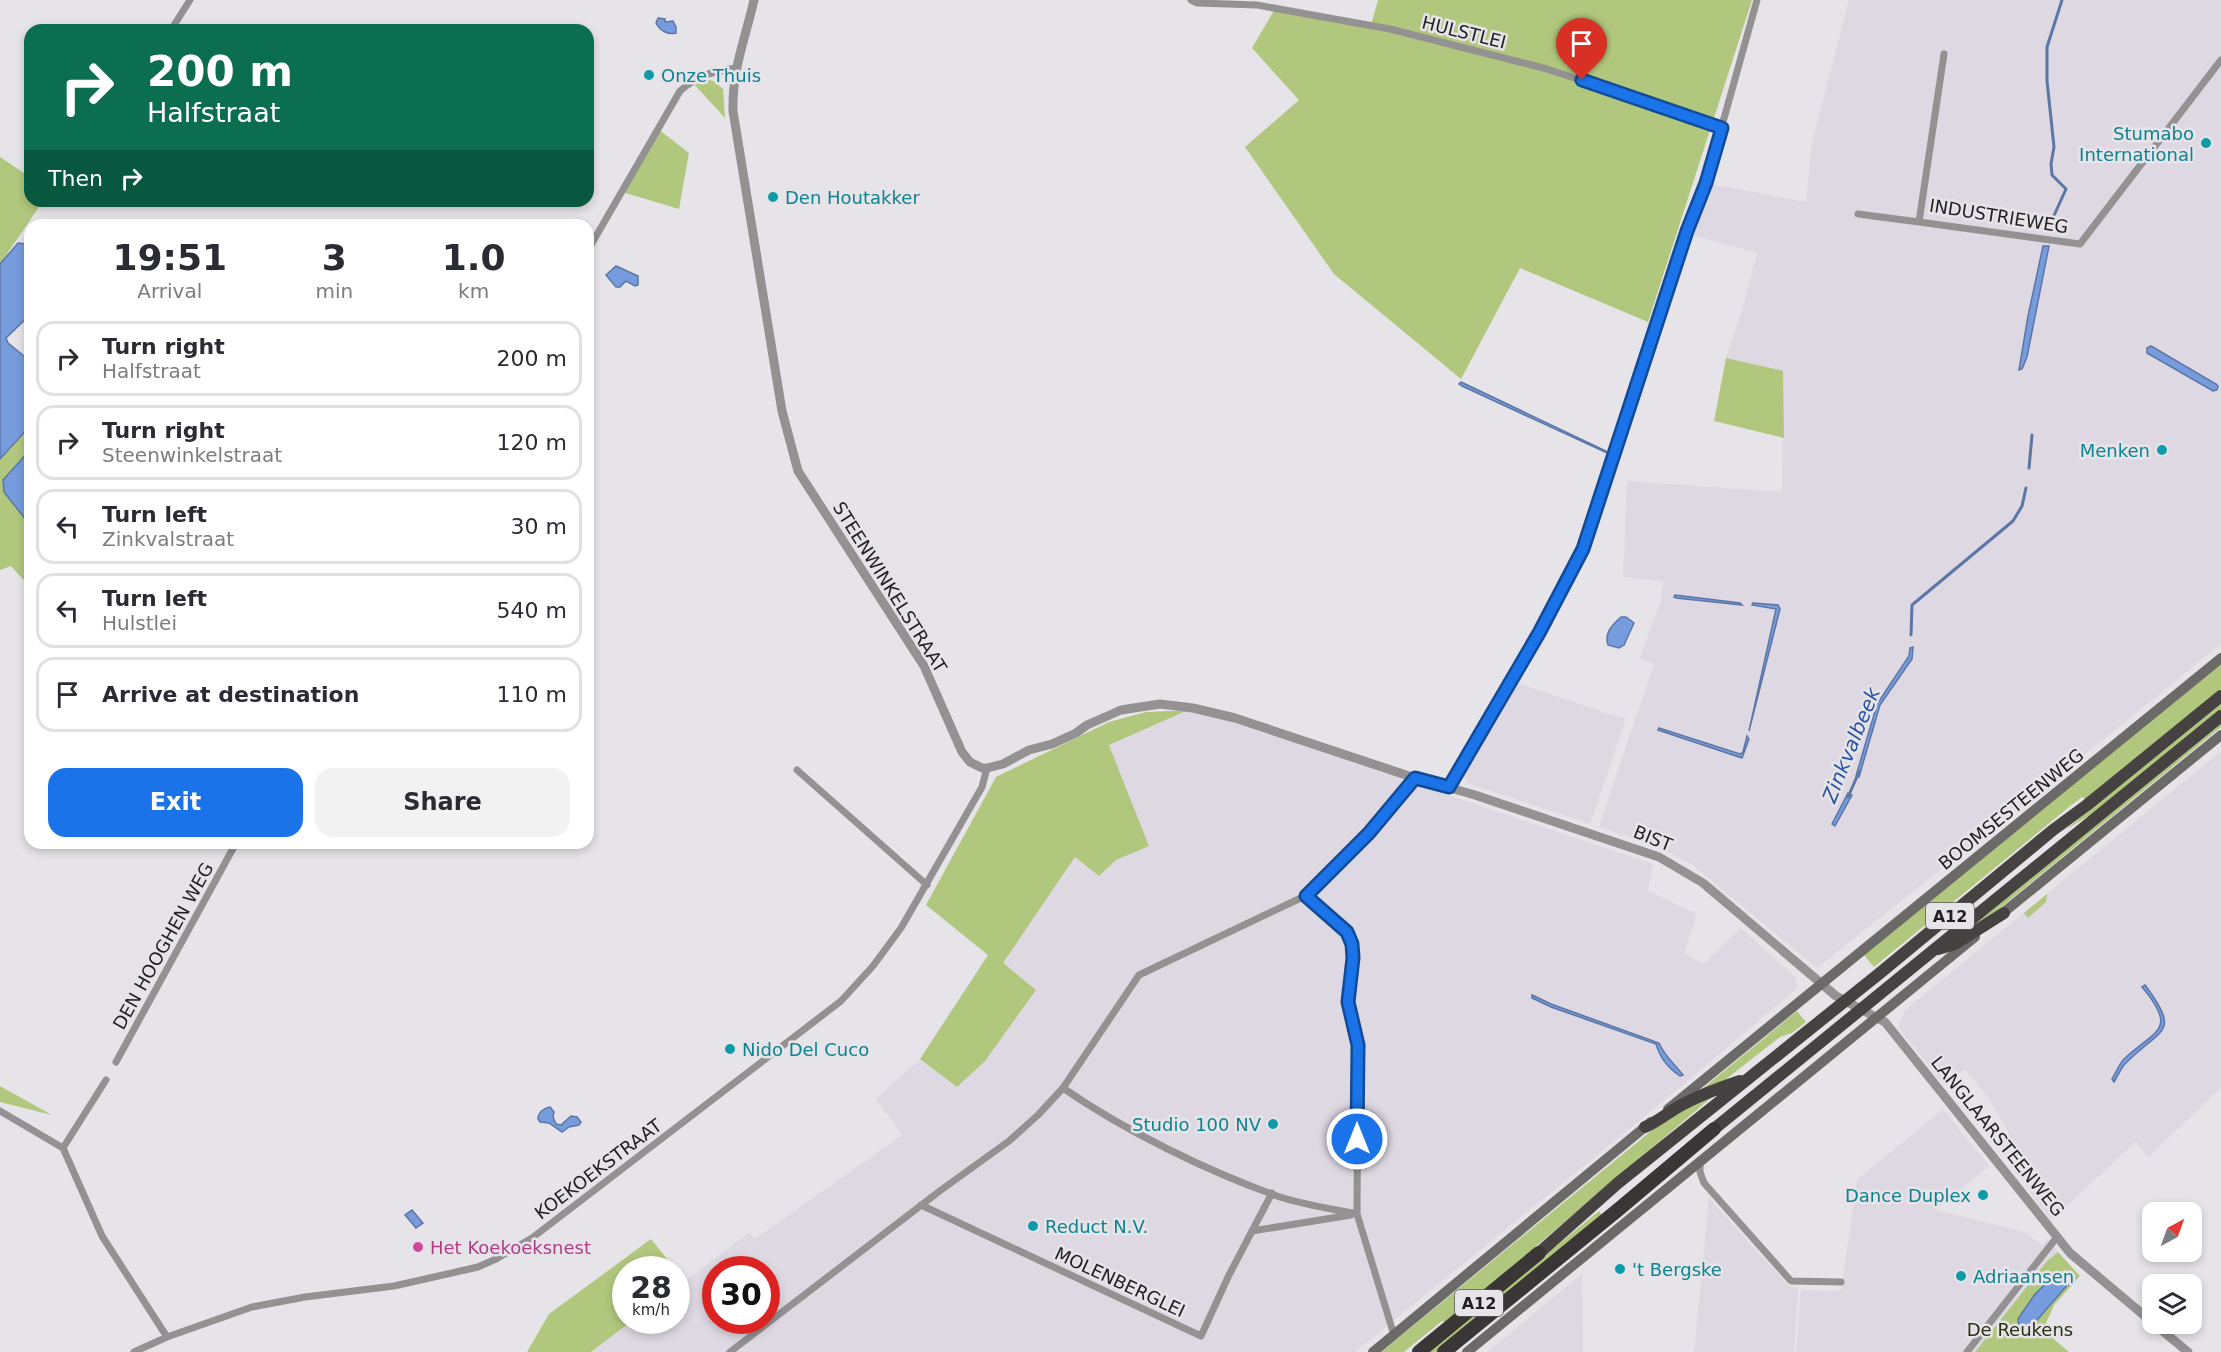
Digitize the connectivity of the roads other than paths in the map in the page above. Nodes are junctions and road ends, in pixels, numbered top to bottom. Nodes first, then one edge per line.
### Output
1 (190, 0) edge
2 (754, 0) edge
3 (1191, 0) edge
4 (1756, 0) edge
5 (175, 24) edge
6 (1944, 54) dead end
7 (2221, 60) edge
8 (735, 68) junction
9 (1722, 128) junction
10 (1858, 214) dead end
11 (1919, 222) junction
12 (594, 240) edge
13 (2221, 658) edge
14 (2221, 696) edge
15 (2221, 716) edge
16 (2221, 735) edge
17 (987, 768) junction
18 (797, 770) dead end
19 (1415, 778) junction
20 (1449, 787) junction
21 (233, 849) edge
22 (927, 885) junction
23 (1306, 896) junction
24 (2004, 913) junction
25 (1932, 951) junction
26 (1817, 981) junction
27 (1845, 1001) junction
28 (1861, 1009) junction
29 (1878, 1016) junction
30 (116, 1062) dead end
31 (1747, 1079) junction
32 (106, 1080) dead end
33 (1063, 1088) junction
34 (0, 1111) edge
35 (1645, 1127) junction
36 (1714, 1129) joint
37 (63, 1148) junction
38 (1700, 1162) junction
39 (1272, 1193) junction
40 (921, 1205) junction
41 (1357, 1214) junction
42 (1252, 1231) junction
43 (2058, 1237) junction
44 (1539, 1253) joint
45 (1841, 1282) dead end
46 (2142, 1314) edge
47 (2166, 1334) edge
48 (1394, 1335) junction
49 (167, 1337) junction
50 (134, 1352) edge
51 (730, 1352) edge
52 (1373, 1352) edge
53 (1419, 1352) edge
54 (1444, 1352) edge
55 (1467, 1352) edge
56 (1967, 1352) edge
57 (2188, 1352) edge

1 - 5 street
2 - 8 street, STEENWINKELSTRAAT
3 - 9 street, HULSTLEI
4 - 9 street
6 - 11 street, INDUSTRIEWEG
7 - 11 street, INDUSTRIEWEG
8 - 12 street
8 - 17 street, STEENWINKELSTRAAT
9 - 20 street
10 - 11 street
13 - 26 main road, BOOMSESTEENWEG
14 - 27 highway, A12
15 - 25 highway, A12
16 - 24 main road
17 - 19 street
17 - 22 street, KOEKOEKSTRAAT
18 - 22 street
19 - 20 street
19 - 23 street
20 - 26 street, BIST
21 - 30 street, DEN HOOGHEN WEG
22 - 49 street, KOEKOEKSTRAAT
23 - 33 street
23 - 41 street
24 - 25 highway
24 - 29 main road
25 - 28 highway, A12
26 - 27 street, LANGLAARSTEENWEG
26 - 35 main road, BOOMSESTEENWEG
27 - 28 street, LANGLAARSTEENWEG
27 - 31 highway, A12
28 - 29 street, LANGLAARSTEENWEG
28 - 36 highway, A12
29 - 38 main road
29 - 43 street, LANGLAARSTEENWEG
31 - 35 highway
31 - 44 highway, A12
32 - 37 street
33 - 39 street
33 - 40 street
34 - 37 street
35 - 48 main road, BOOMSESTEENWEG
36 - 54 highway, A12
37 - 49 street
38 - 45 street
38 - 55 main road
39 - 41 street
39 - 42 street, MOLENBERGLEI
40 - 42 street, MOLENBERGLEI
40 - 51 street
41 - 42 street
41 - 48 street
43 - 46 street, LANGLAARSTEENWEG
43 - 56 street
44 - 53 highway, A12
47 - 57 street, LANGLAARSTEENWEG
48 - 52 main road, BOOMSESTEENWEG
49 - 50 street, KOEKOEKSTRAAT

